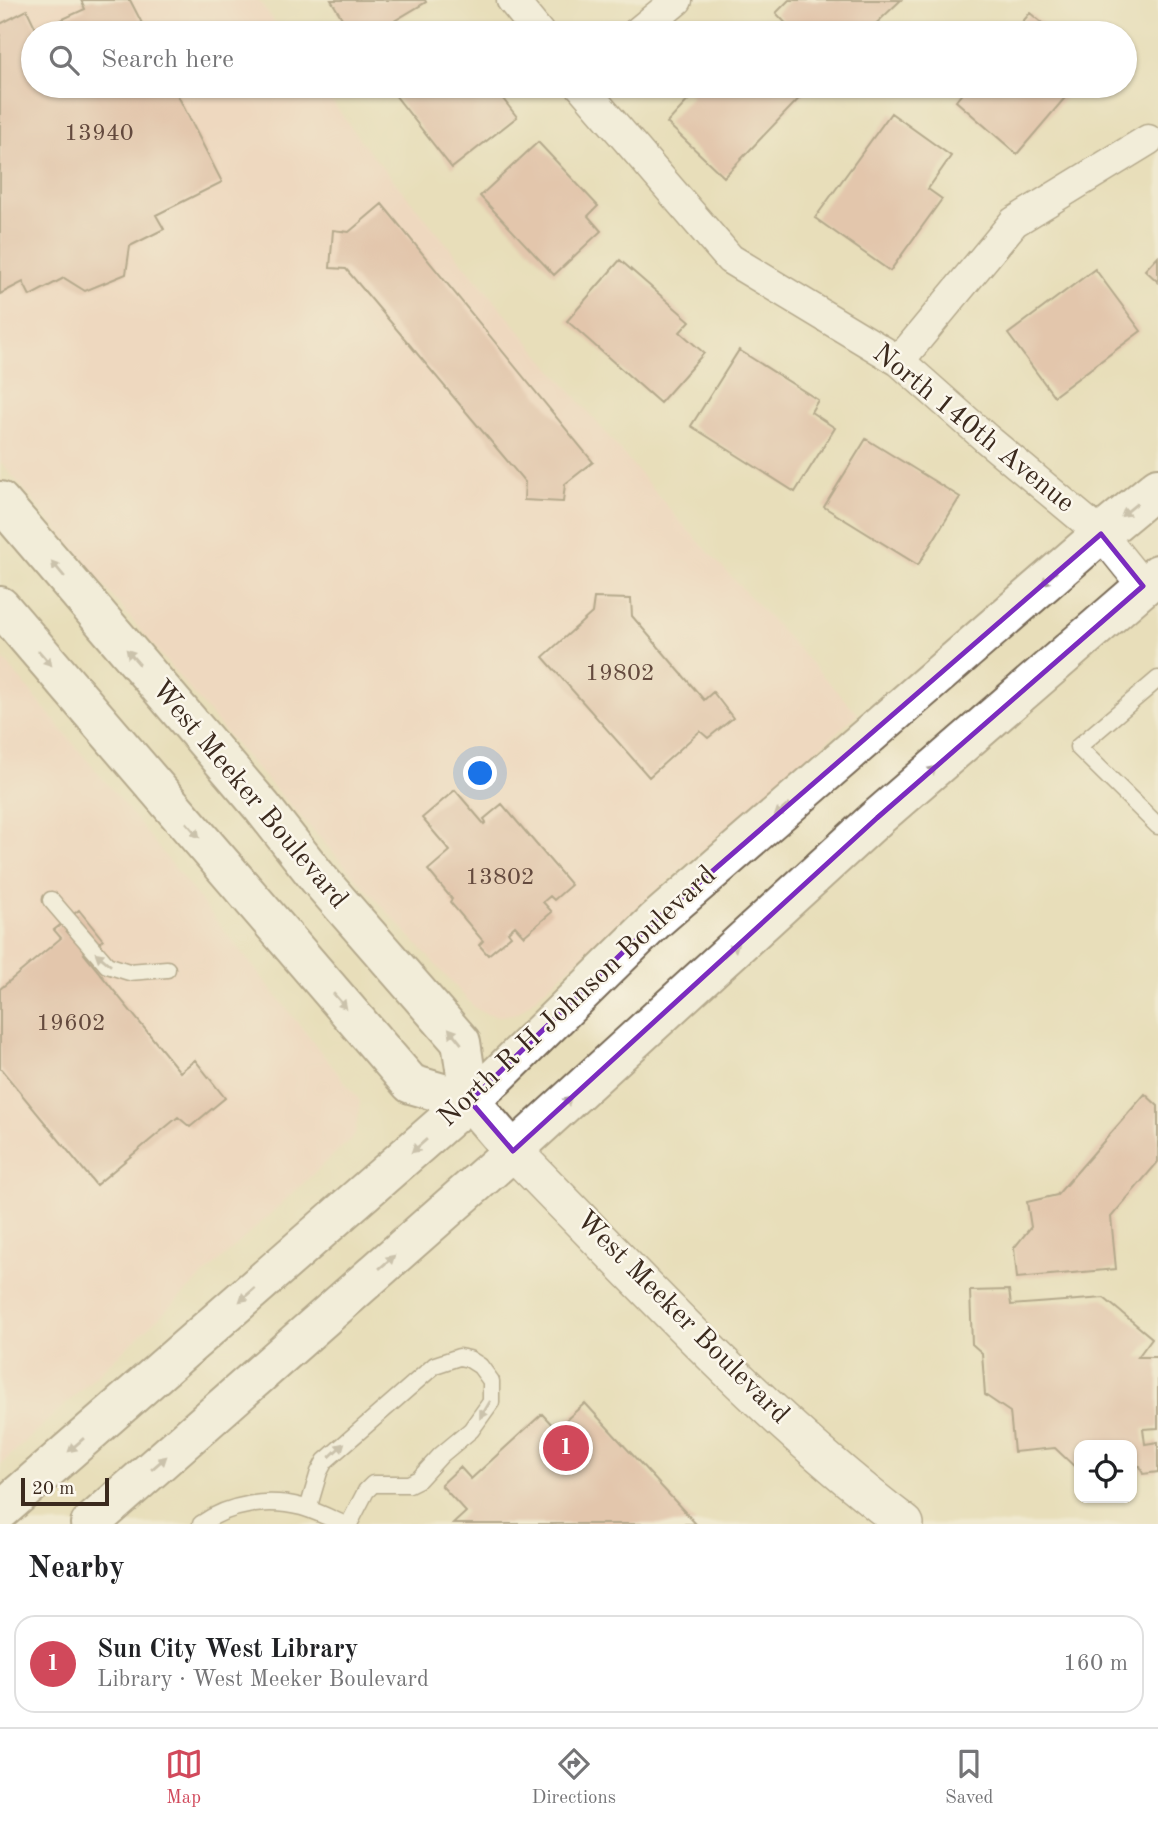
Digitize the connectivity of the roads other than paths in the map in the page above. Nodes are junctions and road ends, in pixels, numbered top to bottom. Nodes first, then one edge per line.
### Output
1 (512, 0) edge
2 (677, 0) edge
3 (529, 21) edge
4 (652, 21) edge
5 (591, 98) edge
6 (1148, 140) dead end
7 (899, 361) junction
8 (1158, 487) edge
9 (0, 500) edge
10 (1101, 534) junction
11 (1151, 580) edge
12 (0, 606) edge
13 (1158, 678) edge
14 (1158, 826) edge
15 (51, 900) dead end
16 (167, 969) dead end
17 (470, 1101) junction
18 (513, 1151) junction
19 (308, 1510) junction
20 (0, 1511) edge
21 (90, 1524) edge
22 (201, 1524) edge
23 (343, 1524) edge
24 (349, 1524) edge
25 (905, 1524) edge

1 - 3 street
2 - 4 street
5 - 7 street, North 140th Avenue
6 - 7 street
7 - 10 street, North 140th Avenue
8 -> 10 main road, North R H Johnson Boulevard
17 -> 9 main road, West Meeker Boulevard
10 - 11 street, North 140th Avenue
10 -> 17 main road, North R H Johnson Boulevard
18 -> 11 main road
12 -> 17 main road
13 - 14 lane
16 -> 15 lane
17 - 18 main road, West Meeker Boulevard
17 -> 20 main road, North R H Johnson Boulevard
21 -> 18 main road
18 - 25 street, West Meeker Boulevard
19 - 22 lane
19 - 23 lane
19 -> 24 lane

